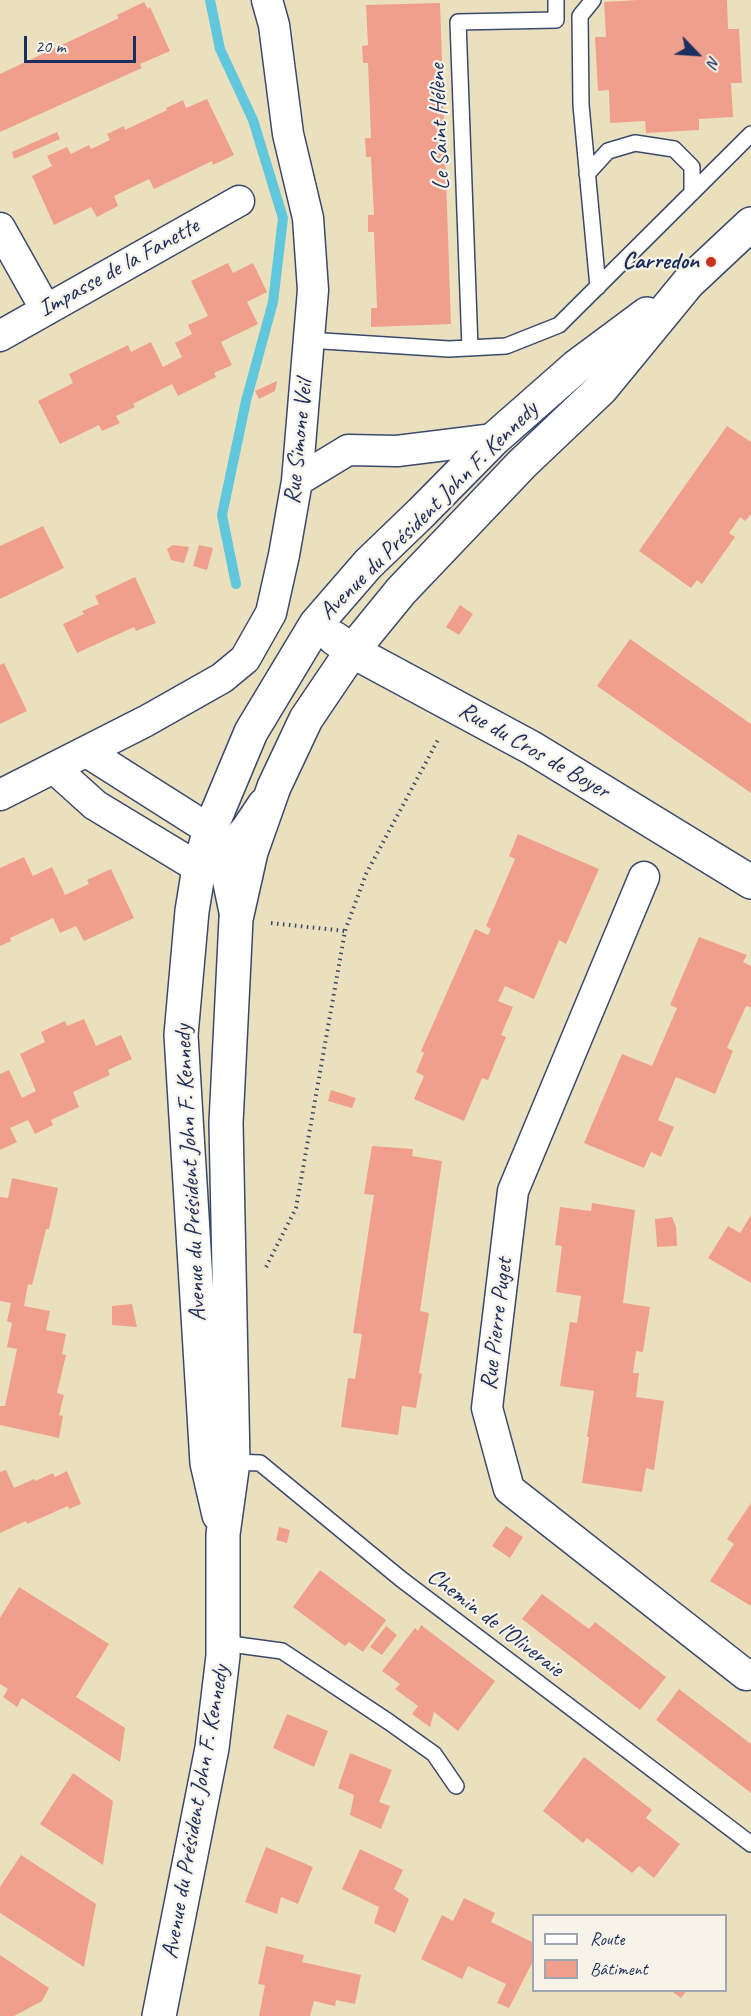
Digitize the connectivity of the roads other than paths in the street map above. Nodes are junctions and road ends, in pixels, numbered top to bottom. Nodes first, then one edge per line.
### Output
1 (267, 0) edge
2 (556, 0) edge
3 (593, 0) edge
4 (751, 134) edge
5 (587, 174) junction
6 (692, 193) junction
7 (239, 201) dead end
8 (751, 224) edge
9 (0, 228) edge
10 (688, 283) junction
11 (598, 287) junction
12 (46, 310) junction
13 (0, 336) edge
14 (308, 340) junction
15 (470, 348) junction
16 (494, 439) junction
17 (297, 481) junction
18 (316, 624) junction
19 (352, 651) junction
20 (87, 752) junction
21 (54, 768) junction
22 (274, 787) junction
23 (0, 795) edge
24 (211, 852) junction
25 (644, 877) dead end
26 (751, 882) edge
27 (236, 919) junction
28 (220, 1462) junction
29 (222, 1643) junction
30 (751, 1674) edge
31 (456, 1786) dead end
32 (751, 1844) edge
33 (159, 2016) edge

1 - 14 street, Rue Simone Veil
2 - 15 lane, Le Saint Hélène
3 - 5 lane
4 - 6 lane
5 - 6 lane
5 - 11 lane
6 - 11 lane
7 - 12 street, Impasse de la Fanette
8 - 10 main road, Avenue du Président John F. Kennedy
9 - 12 street
10 - 16 main road, Avenue du Président John F. Kennedy
10 - 19 main road, Avenue du Président John F. Kennedy
11 - 15 lane
12 - 13 street, Impasse de la Fanette
14 - 15 lane
14 - 17 street, Rue Simone Veil
16 - 17 street
16 - 18 main road, Avenue du Président John F. Kennedy
17 - 20 street, Rue Simone Veil
18 - 19 main road, Rue du Cros de Boyer
18 - 24 main road, Avenue du Président John F. Kennedy
19 - 22 main road, Avenue du Président John F. Kennedy
19 - 26 main road, Rue du Cros de Boyer
20 - 21 street, Rue Simone Veil
20 - 24 street
21 - 23 street, Rue Simone Veil
21 - 24 street
22 - 24 street
22 - 27 main road, Avenue du Président John F. Kennedy
24 - 27 street
24 - 28 main road, Avenue du Président John F. Kennedy
25 - 30 street, Rue Pierre Puget
27 - 28 main road, Avenue du Président John F. Kennedy
28 - 29 main road, Avenue du Président John F. Kennedy
28 - 32 lane, Chemin de l'Oliveraie
29 - 31 lane
29 - 33 main road, Avenue du Président John F. Kennedy

